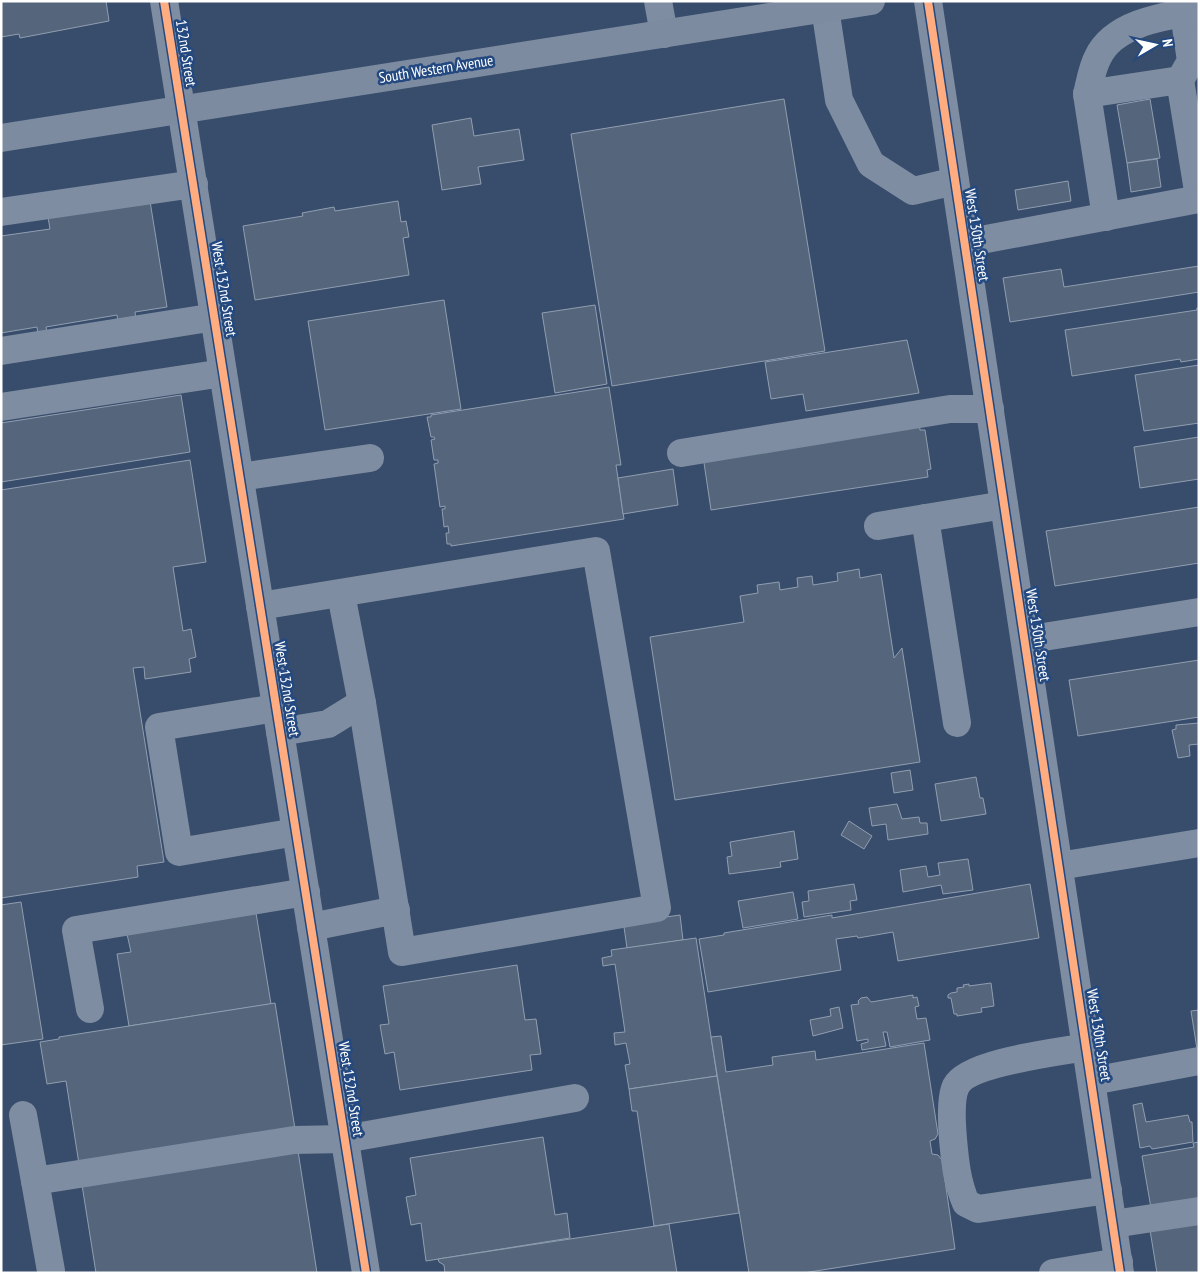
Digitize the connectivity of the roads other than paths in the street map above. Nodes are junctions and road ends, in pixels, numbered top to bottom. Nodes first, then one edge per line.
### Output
1 (164, 1) edge
2 (658, 1) edge
3 (871, 1) edge
4 (928, 1) edge
5 (825, 8) junction
6 (1191, 12) edge
7 (664, 34) junction
8 (1180, 80) junction
9 (1087, 94) junction
10 (182, 110) junction
11 (1, 138) edge
12 (955, 181) junction
13 (194, 184) junction
14 (1199, 198) edge
15 (1, 212) edge
16 (1106, 217) junction
17 (964, 243) junction
18 (215, 317) junction
19 (1, 351) edge
20 (223, 372) junction
21 (1, 407) edge
22 (990, 409) junction
23 (681, 453) dead end
24 (370, 458) dead end
25 (240, 477) junction
26 (1004, 505) junction
27 (925, 518) junction
28 (878, 526) dead end
29 (341, 594) junction
30 (260, 606) junction
31 (1199, 612) edge
32 (1025, 640) junction
33 (362, 703) junction
34 (278, 720) junction
35 (957, 723) dead end
36 (296, 832) junction
37 (1199, 843) edge
38 (1059, 866) junction
39 (306, 892) junction
40 (396, 910) junction
41 (311, 928) junction
42 (90, 1009) dead end
43 (1086, 1048) junction
44 (1199, 1061) edge
45 (1092, 1081) junction
46 (575, 1098) dead end
47 (23, 1115) dead end
48 (345, 1138) junction
49 (35, 1182) junction
50 (1108, 1190) junction
51 (1199, 1212) edge
52 (1113, 1224) junction
53 (1120, 1267) edge
54 (51, 1271) dead end
55 (366, 1273) edge
56 (1053, 1273) edge

1 - 10 street, 132nd Street
2 - 7 street
3 - 5 main road, South Western Avenue
4 - 12 street, West 130th Street
5 - 7 main road, South Western Avenue
5 - 12 street
6 - 8 street
6 - 9 street
7 - 10 main road, South Western Avenue
8 - 9 street
8 - 14 street
9 - 16 street
10 - 11 main road, South Western Avenue
10 - 13 street, West 132nd Street
12 - 17 street, West 130th Street
13 - 15 street
13 - 18 street, West 132nd Street
14 - 16 street
16 - 17 street
17 - 22 street, West 130th Street
18 - 19 street
18 - 20 street, West 132nd Street
20 - 21 street
20 - 25 street, West 132nd Street
22 - 23 street
22 - 26 street, West 130th Street
24 - 25 street
25 - 30 street, West 132nd Street
26 - 27 street
26 - 32 street, West 130th Street
27 - 28 street
27 - 35 street
29 - 30 street
29 - 33 street
29 - 40 street
30 - 34 street, West 132nd Street
31 - 32 street
32 - 38 street, West 130th Street
33 - 34 street
33 - 40 street
34 - 36 street, West 132nd Street
34 - 36 street
36 - 39 street, West 132nd Street
37 - 38 street
38 - 43 street, West 130th Street
39 - 41 street, West 132nd Street
39 - 42 street
40 - 41 street
41 - 48 street, West 132nd Street
43 - 45 street, West 130th Street
43 - 50 street
44 - 45 street
45 - 50 street, West 130th Street
46 - 48 street
47 - 49 street
48 - 49 street
48 - 55 street, West 132nd Street
49 - 54 street
50 - 52 street, West 130th Street
51 - 52 street
52 - 53 street, West 130th Street
53 - 56 street

